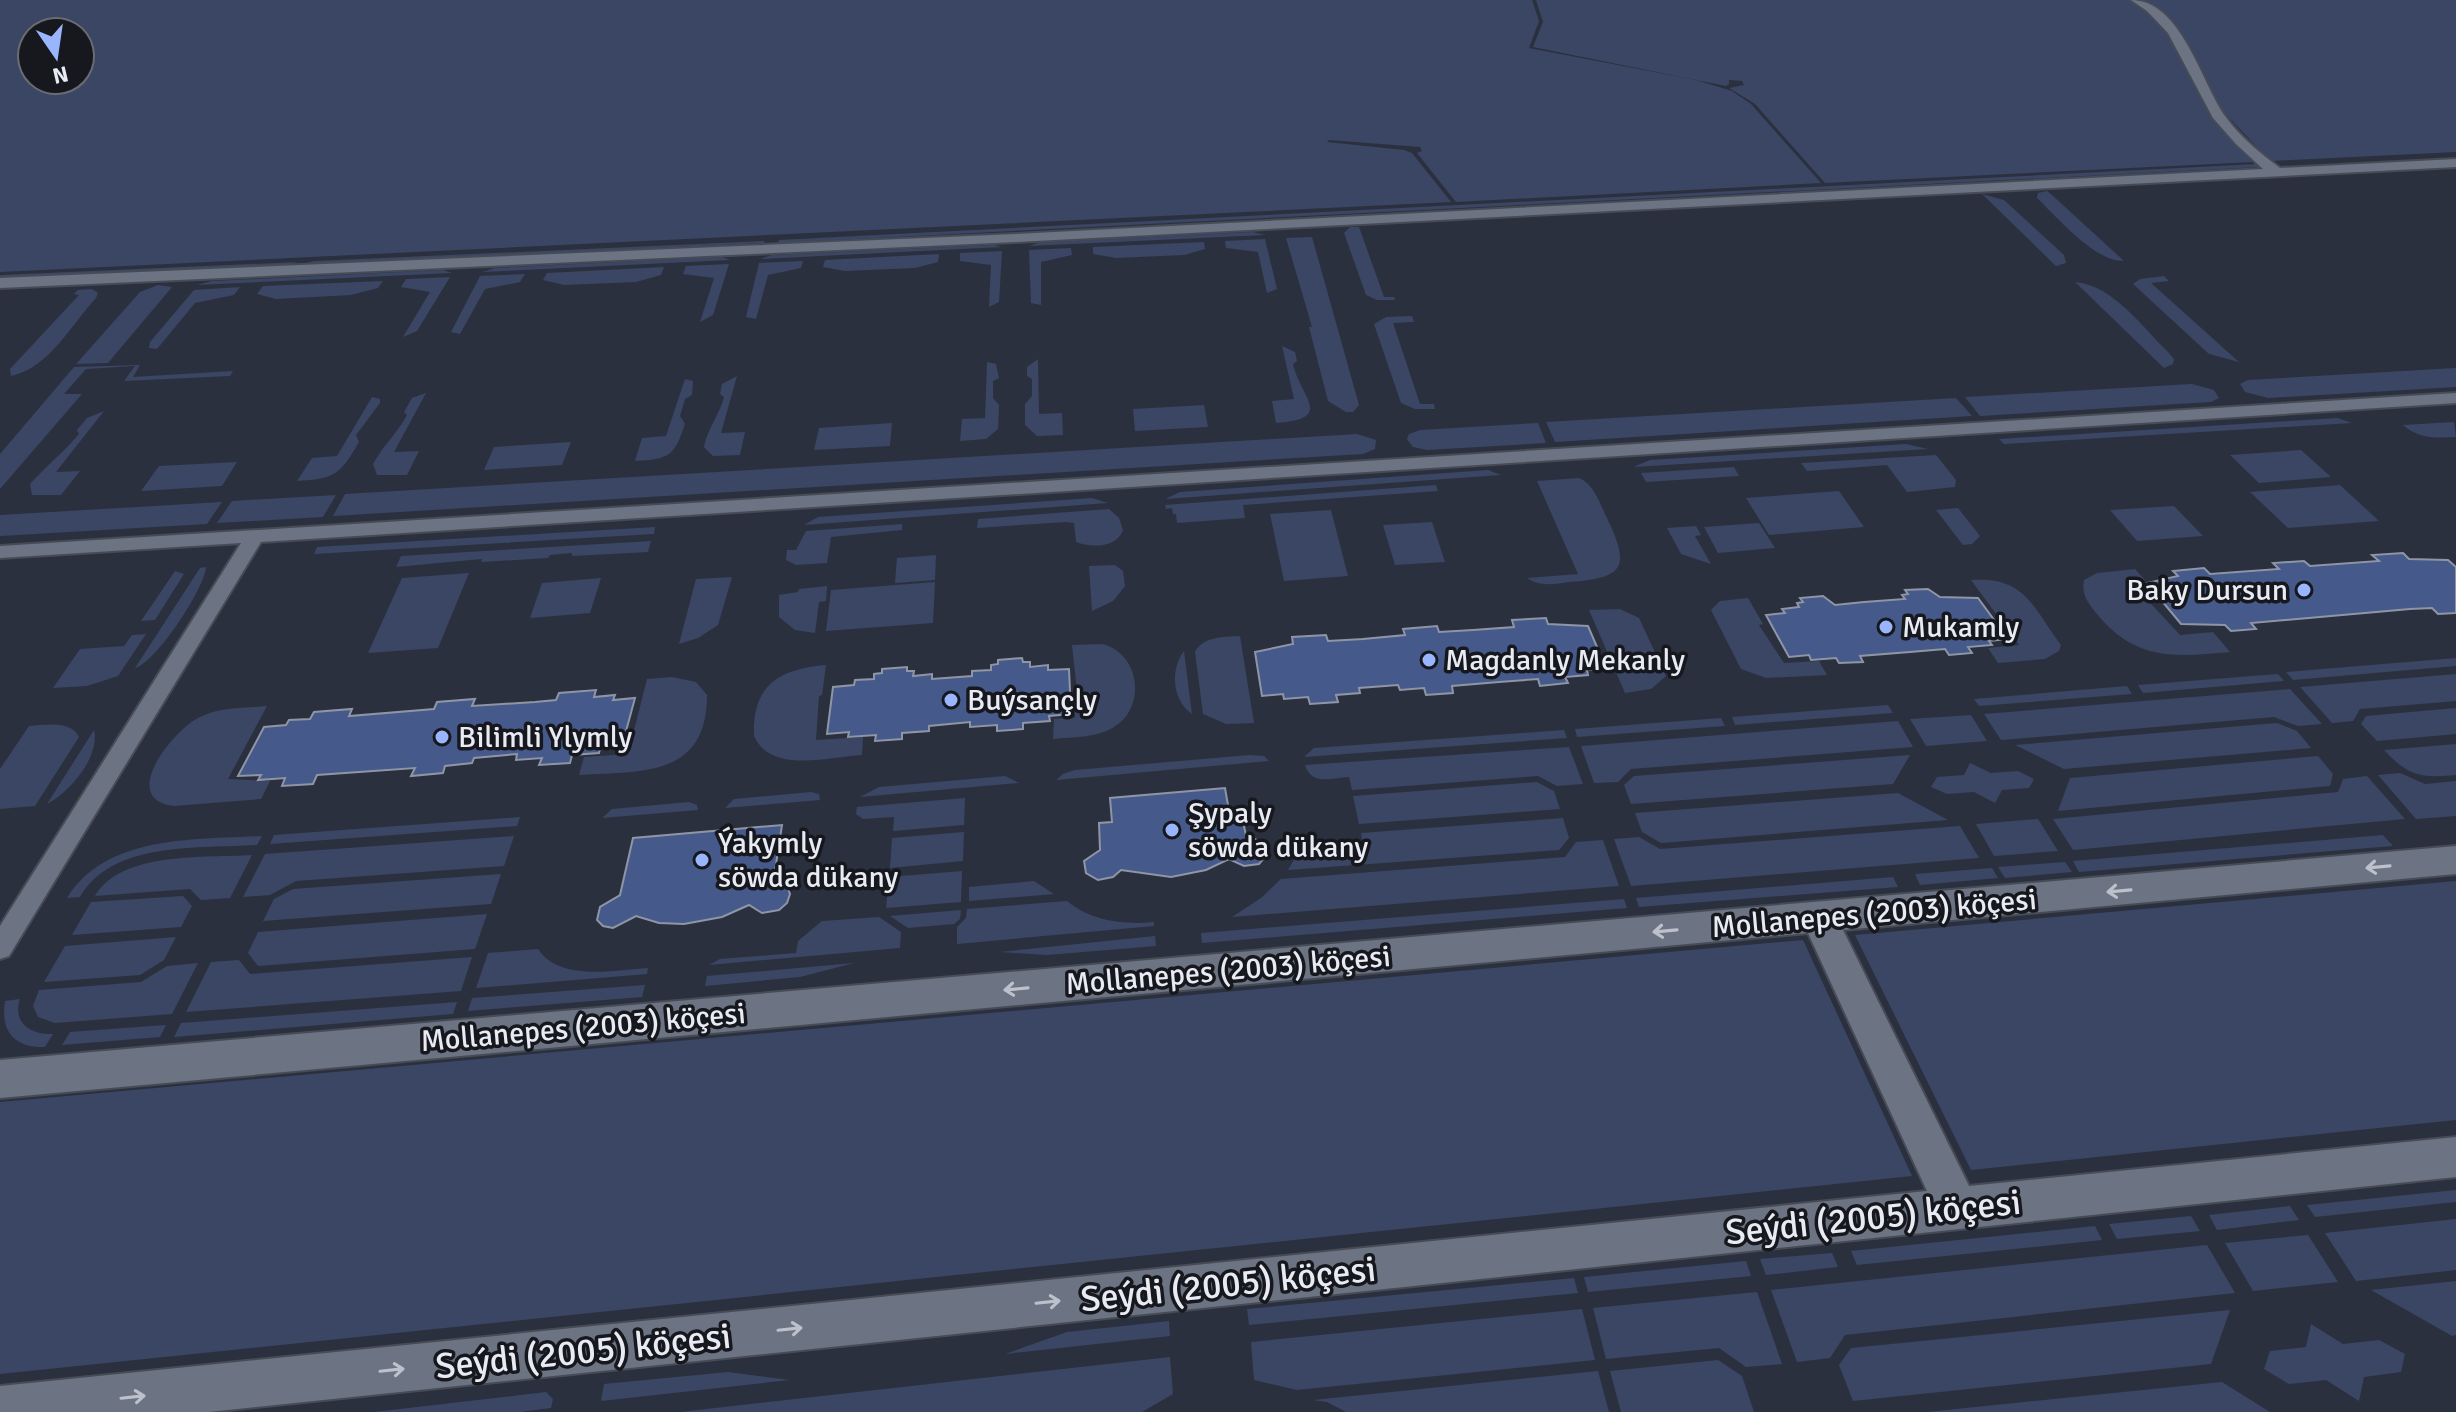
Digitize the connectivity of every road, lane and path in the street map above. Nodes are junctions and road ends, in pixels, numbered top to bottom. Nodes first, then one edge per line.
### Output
1 (2137, 0) edge
2 (2456, 163) edge
3 (2276, 172) junction
4 (0, 283) edge
5 (2456, 398) edge
6 (256, 535) junction
7 (0, 552) edge
8 (2456, 860) edge
9 (1819, 918) junction
10 (0, 948) edge
11 (0, 1079) edge
12 (2456, 1157) edge
13 (1957, 1208) junction
14 (0, 1410) edge

1 - 3 street
2 - 3 street
3 - 4 street
5 - 6 street
6 - 7 street
6 - 10 street
8 -> 9 street, Mollanepes (2003) köçesi
9 -> 11 street, Mollanepes (2003) köçesi
9 - 13 street
12 - 13 street, Seýdi (2005) köçesi
14 -> 13 street, Seýdi (2005) köçesi

